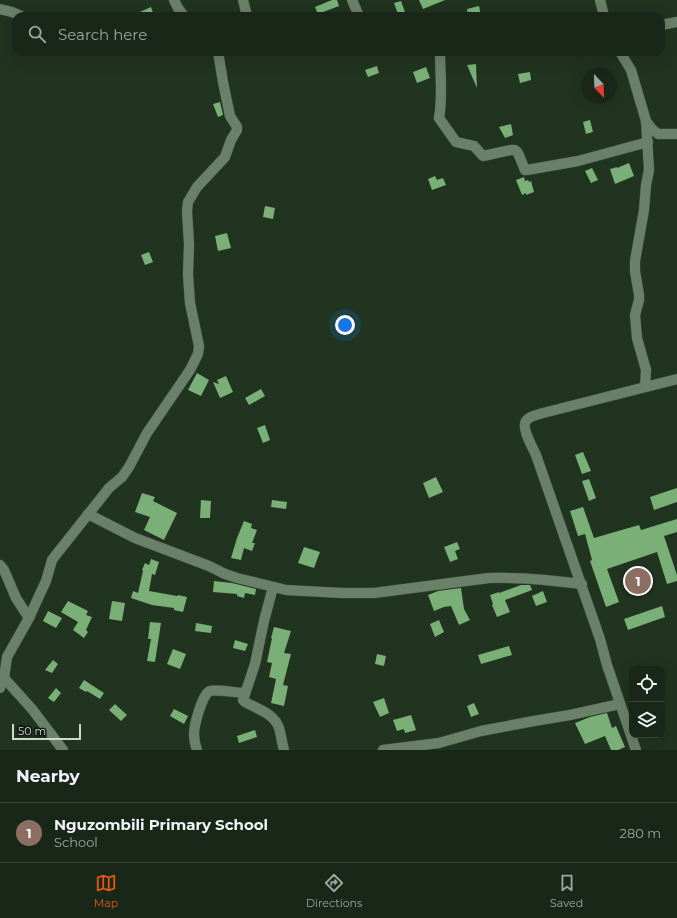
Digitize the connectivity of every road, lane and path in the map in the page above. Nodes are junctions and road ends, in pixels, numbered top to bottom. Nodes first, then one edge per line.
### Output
1 (243, 0) edge
2 (352, 0) edge
3 (600, 0) edge
4 (0, 9) edge
5 (12, 12) edge
6 (246, 12) edge
7 (357, 12) edge
8 (603, 12) edge
9 (677, 22) edge
10 (665, 24) edge
11 (219, 56) edge
12 (440, 56) edge
13 (623, 56) edge
14 (646, 121) junction
15 (677, 134) edge
16 (648, 142) junction
17 (677, 379) edge
18 (645, 387) junction
19 (88, 514) junction
20 (0, 565) edge
21 (582, 584) junction
22 (273, 587) junction
23 (29, 618) junction
24 (0, 649) edge
25 (7, 657) junction
26 (4, 678) junction
27 (0, 688) edge
28 (245, 693) junction
29 (620, 704) junction
30 (63, 750) edge
31 (196, 750) edge
32 (284, 750) edge
33 (384, 750) edge
34 (636, 750) edge

1 - 6 street
2 - 7 street
3 - 8 street
4 - 5 street
9 - 10 street
11 - 19 street
12 - 16 street
13 - 14 street
14 - 15 street
14 - 16 street
16 - 18 street
17 - 18 street
18 - 21 street
19 - 22 street
19 - 23 street
20 - 23 street
21 - 22 street
21 - 29 street
22 - 28 street
23 - 25 street
24 - 25 street
25 - 26 street
26 - 27 street
26 - 30 street
28 - 31 street
28 - 32 street
29 - 33 street
29 - 34 street

